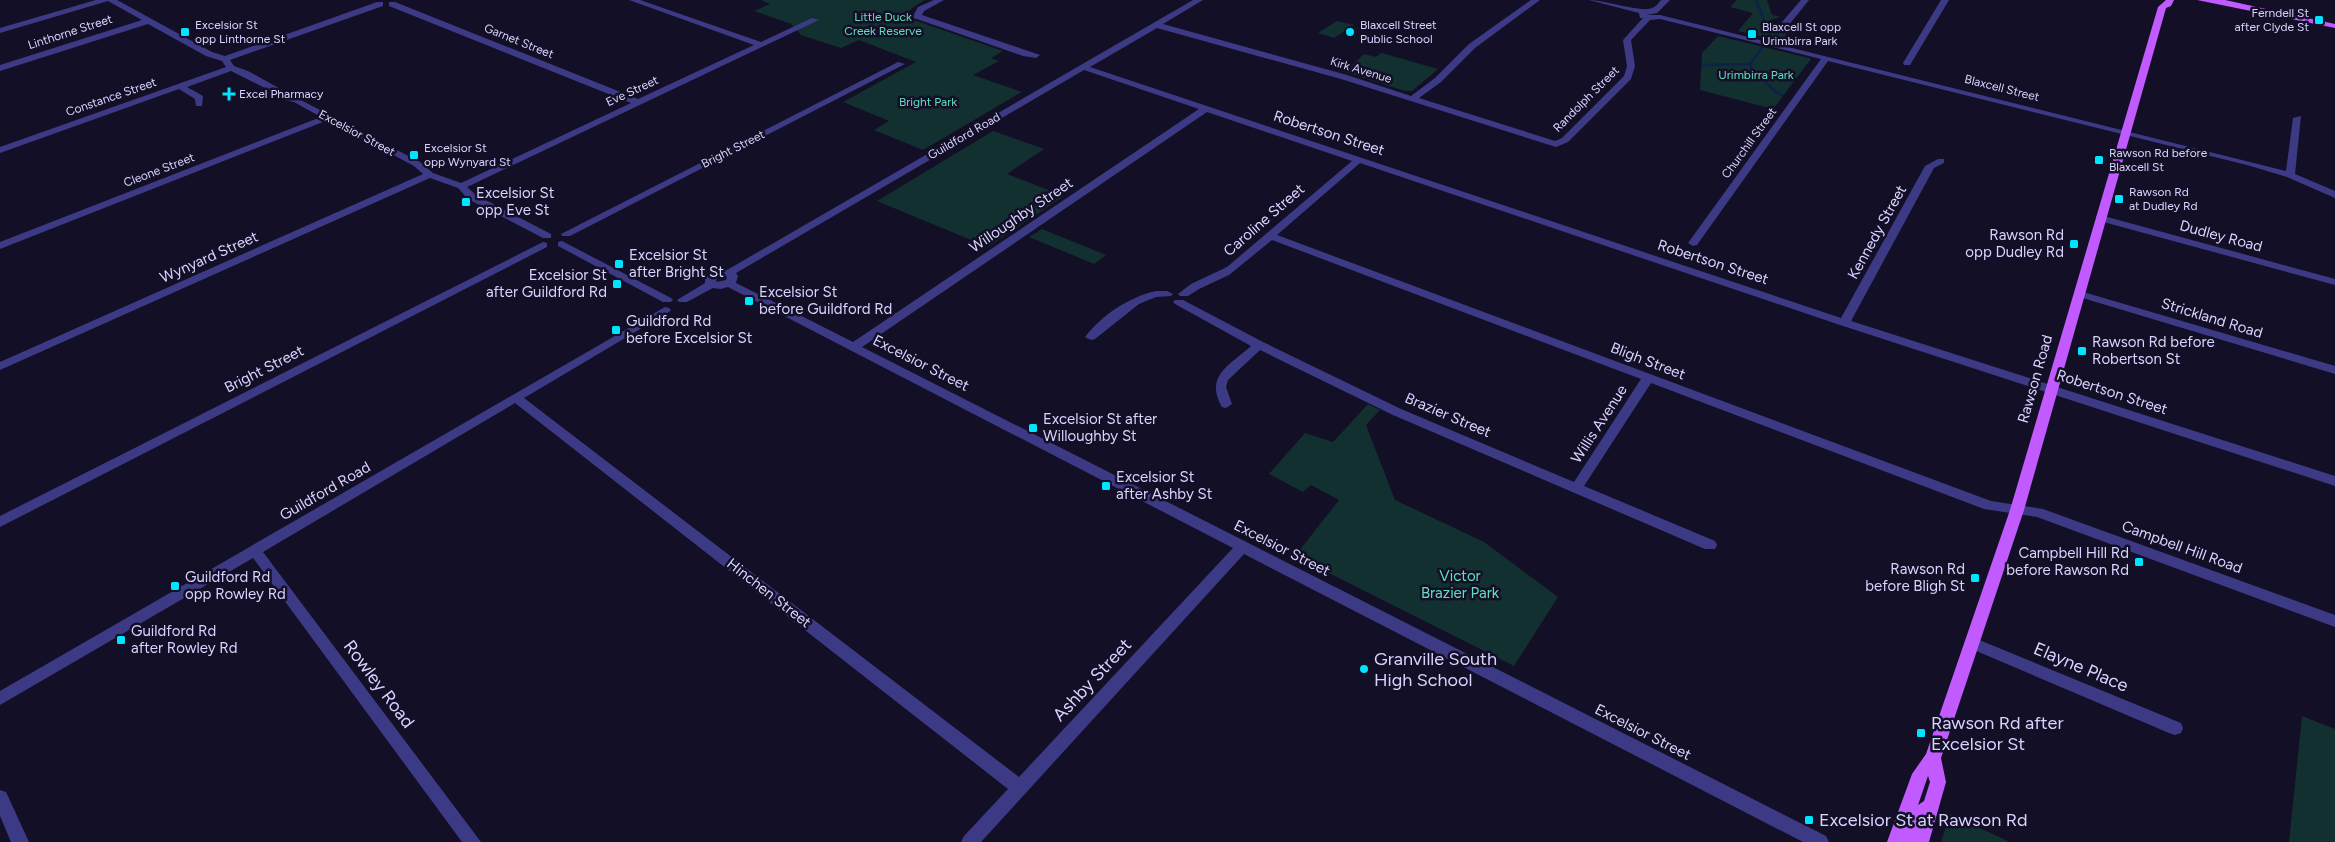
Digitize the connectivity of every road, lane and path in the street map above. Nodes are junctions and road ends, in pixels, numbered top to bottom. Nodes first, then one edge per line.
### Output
1 (104, 0) edge
2 (111, 0) edge
3 (633, 0) edge
4 (940, 0) edge
5 (1199, 0) edge
6 (1536, 0) edge
7 (1593, 0) edge
8 (1666, 0) edge
9 (1805, 0) edge
10 (1945, 0) edge
11 (2170, 0) edge
12 (2201, 0) edge
13 (2214, 0) edge
14 (381, 2) edge
15 (394, 2) edge
16 (2224, 3) junction
17 (2161, 4) edge
18 (1651, 15) junction
19 (815, 20) dead end
20 (148, 21) junction
21 (1785, 24) dead end
22 (1157, 25) junction
23 (2335, 26) edge
24 (0, 31) edge
25 (761, 45) junction
26 (1036, 55) dead end
27 (1826, 58) junction
28 (225, 59) junction
29 (1907, 63) dead end
30 (901, 64) dead end
31 (1083, 67) junction
32 (0, 68) edge
33 (231, 68) junction
34 (180, 86) junction
35 (1412, 99) junction
36 (637, 102) junction
37 (198, 104) dead end
38 (1205, 109) junction
39 (328, 117) junction
40 (2298, 118) dead end
41 (2125, 131) junction
42 (1556, 144) joint
43 (0, 150) edge
44 (1358, 160) junction
45 (1941, 161) dead end
46 (2290, 175) junction
47 (430, 176) junction
48 (460, 186) junction
49 (2335, 195) edge
50 (2100, 218) junction
51 (1269, 235) junction
52 (564, 239) junction
53 (545, 240) junction
54 (1693, 243) dead end
55 (0, 246) edge
56 (729, 278) junction
57 (2335, 282) edge
58 (2080, 294) junction
59 (1181, 298) junction
60 (666, 305) junction
61 (1844, 322) junction
62 (1091, 337) dead end
63 (1260, 345) junction
64 (854, 347) junction
65 (0, 366) edge
66 (2335, 370) edge
67 (1648, 378) junction
68 (2051, 389) junction
69 (517, 398) junction
70 (1226, 404) dead end
71 (2335, 481) edge
72 (1576, 487) junction
73 (2017, 510) junction
74 (0, 522) edge
75 (1710, 545) dead end
76 (1242, 546) junction
77 (255, 551) junction
78 (2335, 621) edge
79 (1972, 643) junction
80 (0, 699) edge
81 (2175, 728) dead end
82 (1933, 758) junction
83 (1020, 788) junction
84 (0, 797) edge
85 (1932, 806) junction
86 (20, 842) edge
87 (472, 842) edge
88 (970, 842) edge
89 (1820, 842) edge
90 (1896, 842) edge
91 (1911, 842) edge
92 (1920, 842) edge

1 - 24 street
2 - 20 street
3 - 25 street
4 - 26 street
5 - 22 street, Guildford Road
6 - 35 street
7 - 18 street, Blaxcell Street
8 - 18 street, Randolph Street
9 - 21 street
10 - 29 street
11 - 17 main road, Rawson Road
12 - 16 main road
13 - 16 main road
14 - 15 street
14 - 28 street
15 - 36 street, Garnet Street
16 - 23 main road
17 - 41 main road, Rawson Road
18 - 27 street, Blaxcell Street
18 - 42 street, Randolph Street
19 - 25 street, Eve Street
20 - 28 street
20 - 32 street, Linthorne Street
22 - 31 street, Guildford Road
22 - 35 street, Kirk Avenue
25 - 36 street, Eve Street
27 - 41 street, Blaxcell Street
27 - 54 street, Churchill Street
28 - 33 street
30 - 52 street, Bright Street
31 - 38 street, Robertson Street
31 - 56 street, Guildford Road
33 - 34 street, Constance Street
33 - 39 street, Excelsior Street
34 - 37 street
34 - 43 street, Constance Street
35 - 42 street, Kirk Avenue
36 - 48 street, Eve Street
38 - 44 street, Robertson Street
38 - 64 street, Willoughby Street
39 - 47 street, Excelsior Street
39 - 55 street, Cleone Street
40 - 46 street
41 - 46 street, Blaxcell Street
41 - 50 main road, Rawson Road
44 - 51 street, Caroline Street
44 - 61 street, Robertson Street
45 - 61 street, Kennedy Street
46 - 49 street, Blaxcell Street
47 - 48 street, Excelsior Street
47 - 65 street, Wynyard Street
48 - 53 street, Excelsior Street
50 - 57 street, Dudley Road
50 - 58 main road, Rawson Road
51 - 59 street, Caroline Street
51 - 67 street, Bligh Street
52 - 53 street
52 - 60 street
53 - 74 street, Bright Street
56 - 60 street, Guildford Road
56 - 64 street, Excelsior Street
58 - 66 street, Strickland Road
58 - 68 main road, Rawson Road
59 - 62 street
59 - 63 street, Brazier Street
60 - 69 street, Guildford Road
61 - 68 street, Robertson Street
63 - 70 street
63 - 72 street, Brazier Street
64 - 76 street, Excelsior Street
67 - 72 street, Willis Avenue
67 - 73 street, Bligh Street
68 - 71 street, Robertson Street
68 - 73 main road, Rawson Road
69 - 77 street, Guildford Road
69 - 83 street, Hinchen Street
72 - 75 street, Brazier Street
73 - 78 street, Campbell Hill Road
73 - 79 main road, Rawson Road
76 - 83 street, Ashby Street
76 - 89 street, Excelsior Street
77 - 80 street, Guildford Road
77 - 87 street, Rowley Road
79 - 81 street, Elayne Place
79 - 82 main road, Rawson Road
82 - 85 main road
82 - 90 main road, Rawson Road
83 - 88 street, Ashby Street
84 - 86 street
85 - 91 main road
85 - 92 main road

